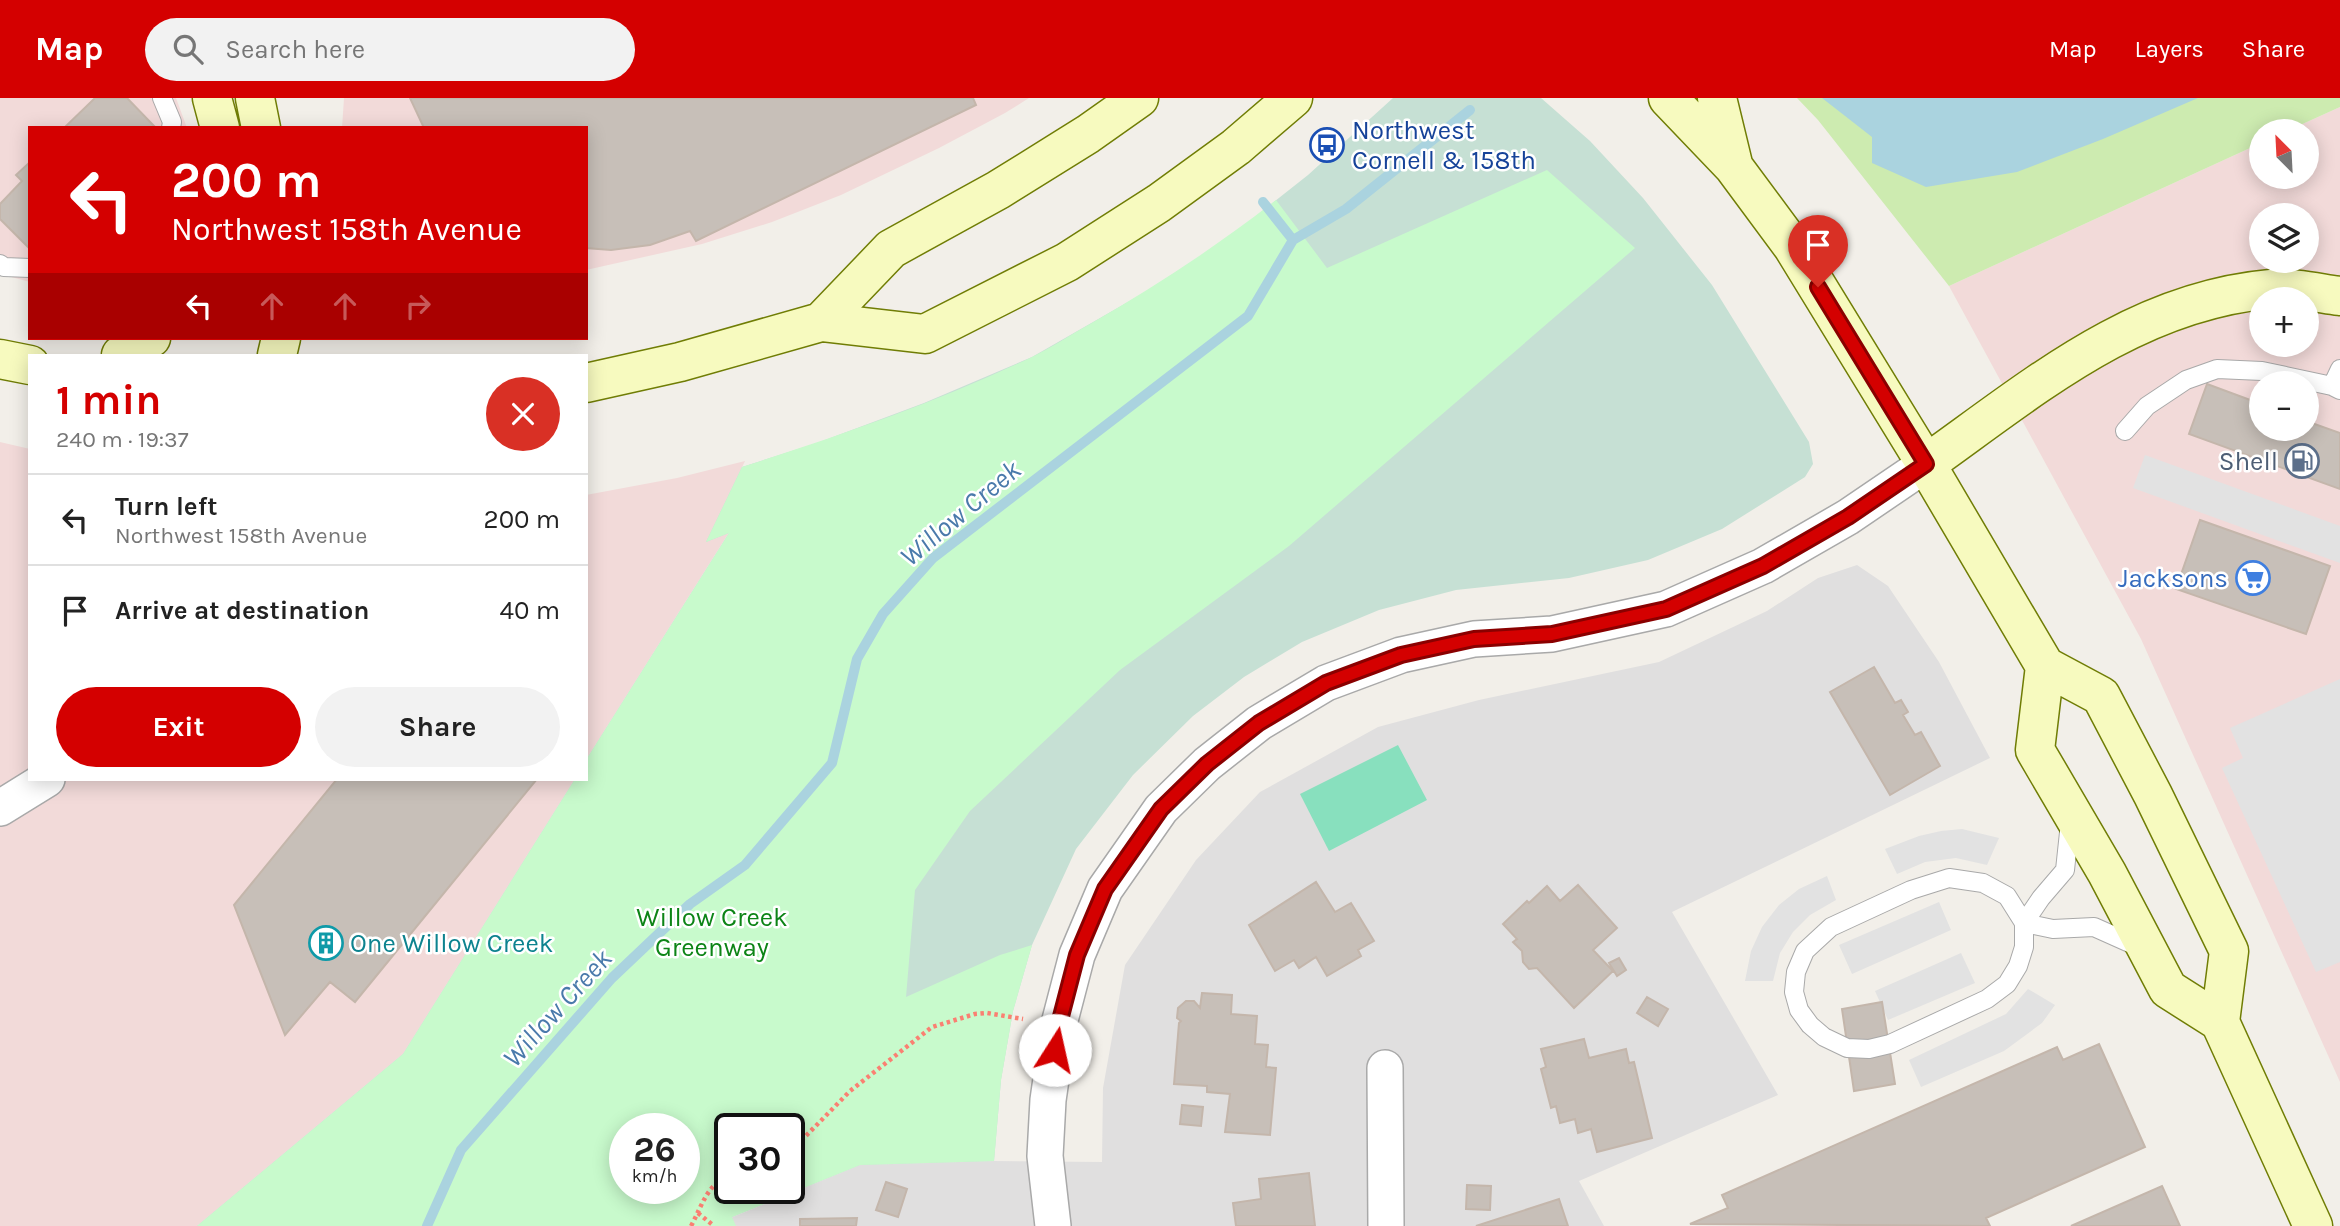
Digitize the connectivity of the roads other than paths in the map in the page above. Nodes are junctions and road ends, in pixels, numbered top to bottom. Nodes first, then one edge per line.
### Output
1 (162, 98) edge
2 (212, 98) edge
3 (255, 98) edge
4 (1293, 98) edge
5 (1668, 98) edge
6 (1717, 98) edge
7 (1117, 105) edge
8 (172, 126) edge
9 (219, 126) edge
10 (261, 126) edge
11 (1733, 166) junction
12 (0, 264) edge
13 (28, 268) edge
14 (2340, 296) edge
15 (821, 322) junction
16 (147, 340) edge
17 (123, 354) edge
18 (0, 359) edge
19 (28, 365) edge
20 (2340, 369) edge
21 (588, 383) edge
22 (2336, 388) edge
23 (2124, 432) dead end
24 (1926, 464) junction
25 (2045, 666) junction
26 (44, 781) edge
27 (0, 808) edge
28 (2071, 811) junction
29 (2024, 923) junction
30 (2148, 950) junction
31 (2220, 1021) junction
32 (1385, 1068) dead end
33 (1053, 1226) edge
34 (1386, 1226) edge
35 (2314, 1226) edge

1 - 8 lane
2 - 9 main road
3 - 10 main road
4 - 15 main road
5 - 11 main road
6 - 11 main road
7 - 15 main road
11 - 24 main road
12 - 13 lane
14 - 24 main road
15 - 21 main road
16 - 17 main road
18 - 19 main road
20 - 22 lane
22 - 23 lane
24 - 25 main road
24 - 33 street
25 - 28 main road
25 - 31 main road
26 - 27 street
28 - 29 lane
28 - 30 main road
29 - 29 lane
29 - 30 lane
30 - 31 main road
31 - 35 main road
32 - 34 street

